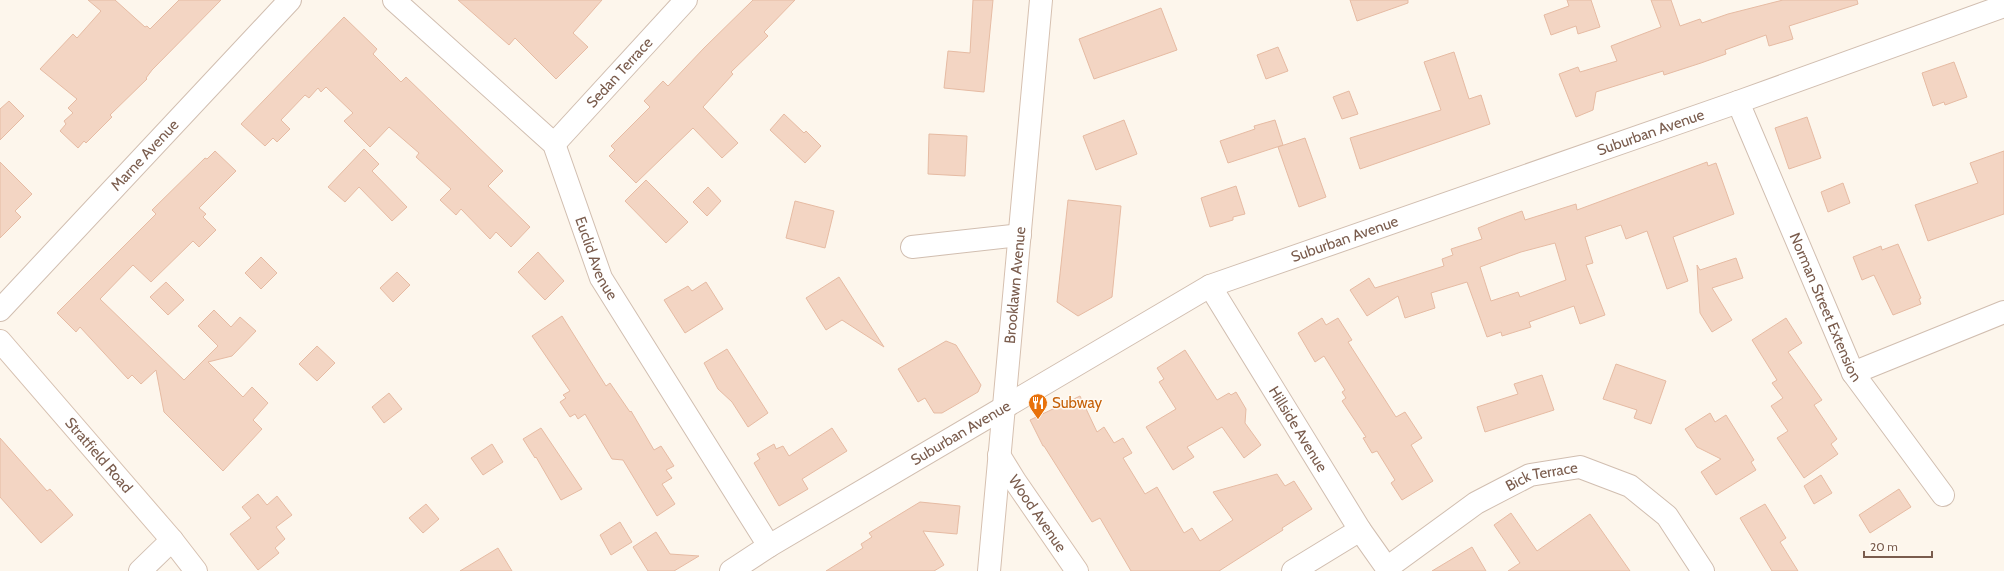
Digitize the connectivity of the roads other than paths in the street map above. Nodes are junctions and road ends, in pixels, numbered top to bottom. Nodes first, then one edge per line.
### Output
1 (290, 0) edge
2 (394, 0) edge
3 (686, 0) edge
4 (1042, 0) edge
5 (2004, 6) edge
6 (1738, 102) junction
7 (554, 144) junction
8 (1020, 235) junction
9 (912, 247) dead end
10 (1210, 286) junction
11 (0, 310) edge
12 (2004, 312) edge
13 (0, 342) edge
14 (1853, 374) junction
15 (1003, 408) junction
16 (999, 455) junction
17 (1944, 495) dead end
18 (1360, 530) junction
19 (172, 540) junction
20 (769, 546) junction
21 (1388, 569) edge
22 (140, 571) edge
23 (196, 571) edge
24 (731, 571) edge
25 (989, 571) edge
26 (1077, 571) edge
27 (1292, 571) edge
28 (1703, 571) edge

1 - 11 street, Marne Avenue
2 - 7 street, Euclid Avenue
3 - 7 street, Sedan Terrace
4 - 8 street, Brooklawn Avenue
5 - 6 street, Suburban Avenue
6 - 10 street, Suburban Avenue
6 - 14 street, Norman Street Extension
7 - 20 street, Euclid Avenue
8 - 9 street
8 - 15 street, Brooklawn Avenue
10 - 15 street, Suburban Avenue
10 - 18 street, Hillside Avenue
12 - 14 street
13 - 19 street, Stratfield Road
14 - 17 street, Norman Street Extension
15 - 16 street, Brooklawn Avenue
15 - 20 street, Suburban Avenue
16 - 25 street, Brooklawn Avenue
16 - 26 street, Wood Avenue
18 - 21 street, Hillside Avenue
18 - 27 street
19 - 22 street
19 - 23 street, Stratfield Road
20 - 24 street, Suburban Avenue
21 - 28 street, Bick Terrace

